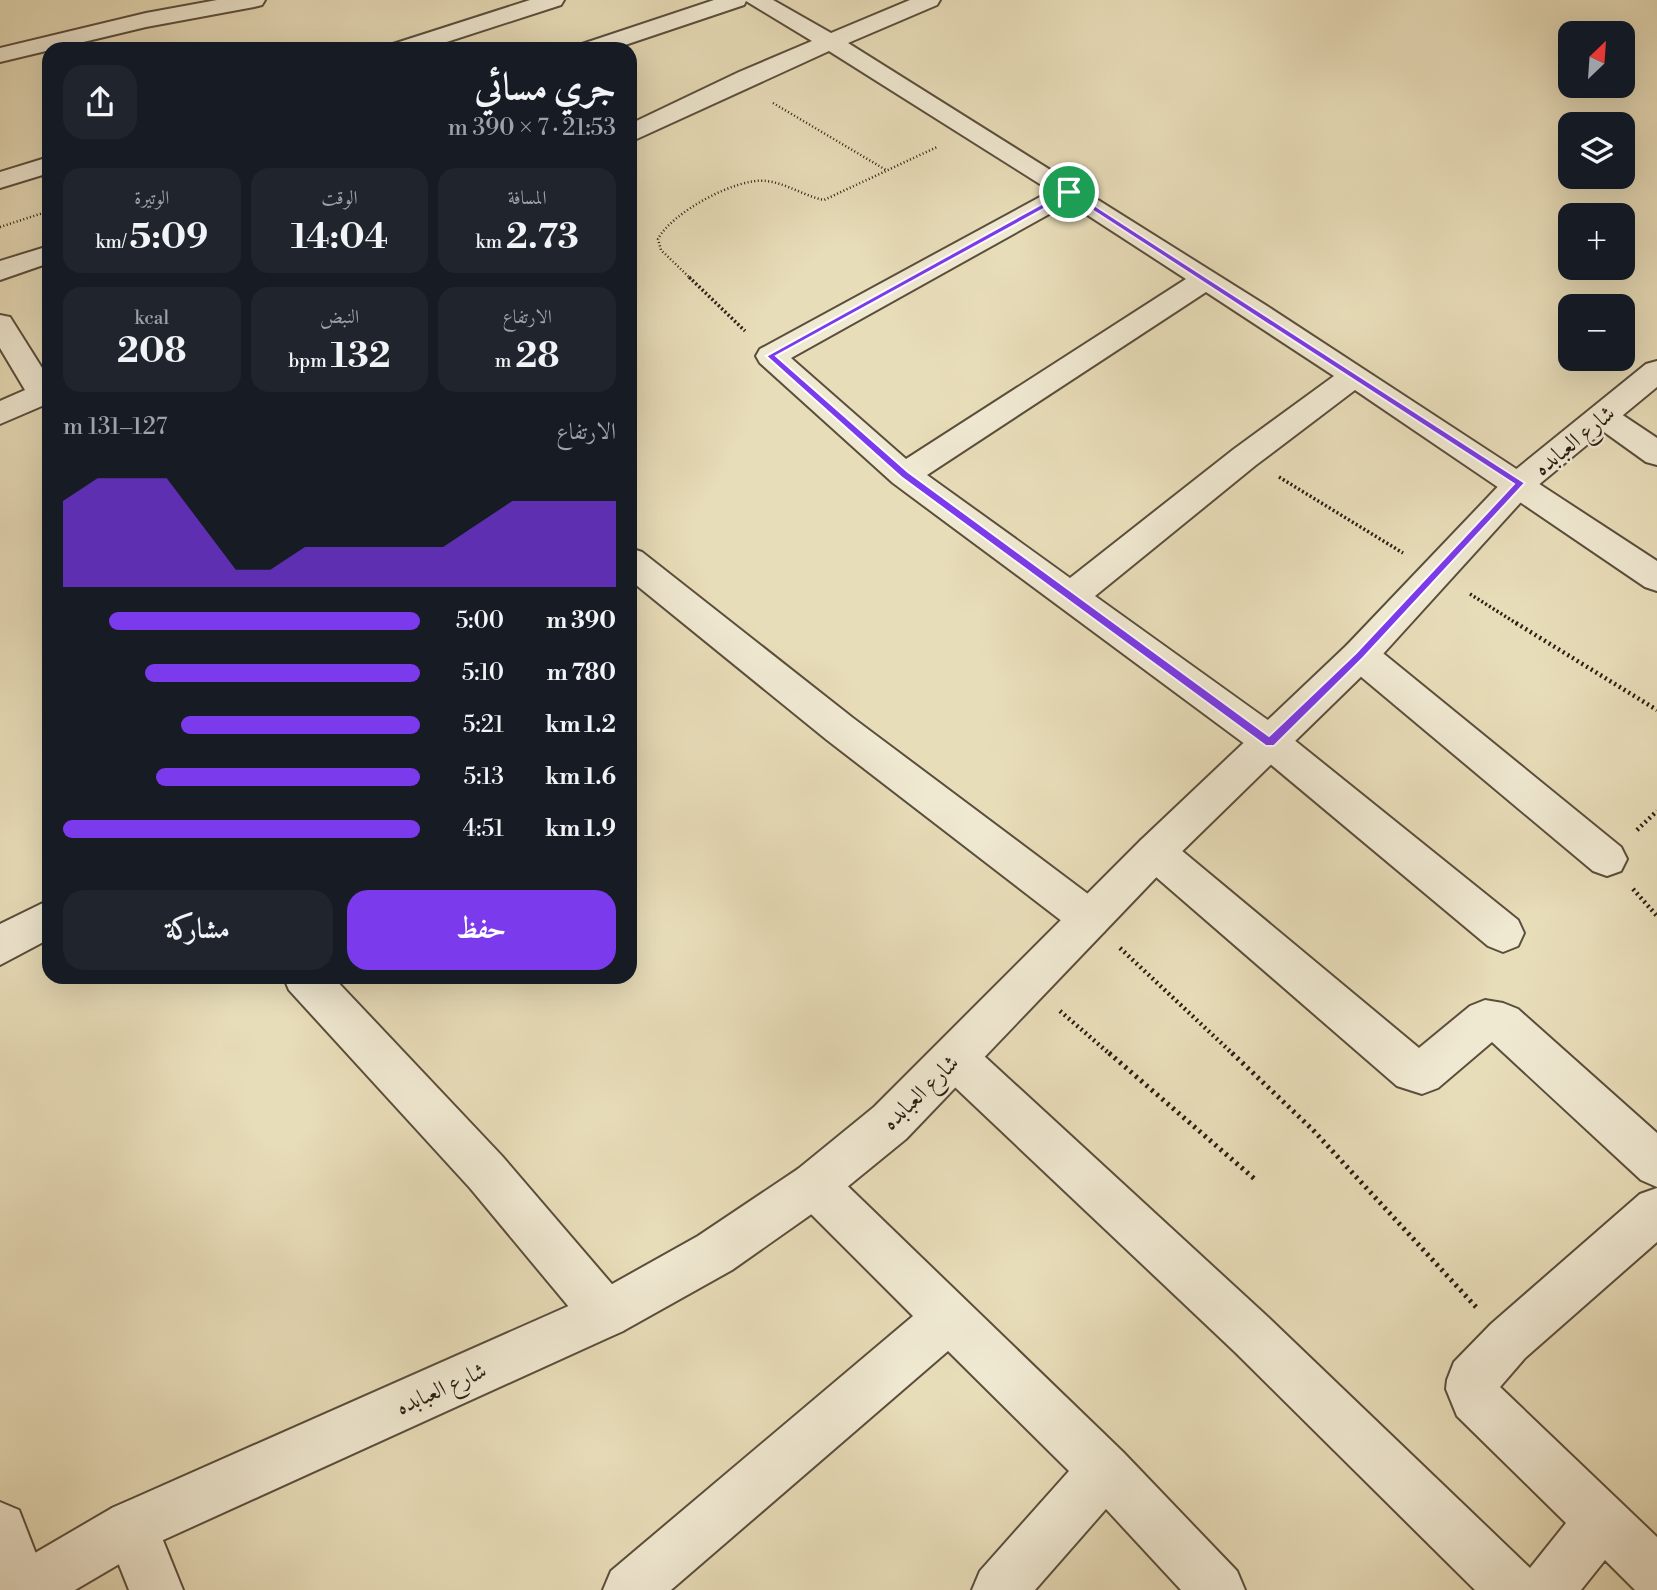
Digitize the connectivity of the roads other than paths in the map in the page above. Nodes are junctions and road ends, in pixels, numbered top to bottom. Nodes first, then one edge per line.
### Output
1 (254, 0) edge
2 (553, 0) edge
3 (736, 0) edge
4 (757, 0) edge
5 (929, 0) edge
6 (146, 20) edge
7 (830, 41) junction
8 (54, 42) edge
9 (423, 42) edge
10 (611, 42) edge
11 (42, 45) edge
12 (0, 55) edge
13 (637, 131) edge
14 (42, 167) edge
15 (0, 180) edge
16 (1069, 192) junction
17 (42, 256) edge
18 (0, 271) edge
19 (1206, 279) junction
20 (0, 324) edge
21 (1657, 371) edge
22 (1354, 376) junction
23 (42, 387) edge
24 (42, 395) edge
25 (0, 413) edge
26 (1604, 417) junction
27 (1657, 454) edge
28 (904, 475) junction
29 (1520, 483) junction
30 (637, 570) edge
31 (1657, 578) edge
32 (1070, 597) junction
33 (1360, 656) junction
34 (1270, 742) junction
35 (1155, 852) junction
36 (1607, 859) dead end
37 (1090, 919) junction
38 (42, 922) edge
39 (1503, 933) dead end
40 (0, 946) edge
41 (311, 984) edge
42 (955, 1058) junction
43 (1657, 1164) edge
44 (814, 1185) junction
45 (1651, 1229) edge
46 (606, 1314) junction
47 (949, 1318) junction
48 (1105, 1470) junction
49 (1602, 1521) junction
50 (131, 1527) junction
51 (0, 1529) edge
52 (1657, 1574) edge
53 (23, 1590) edge
54 (156, 1590) edge
55 (630, 1590) edge
56 (999, 1590) edge
57 (1218, 1590) edge
58 (1514, 1590) edge
59 (1547, 1590) edge

1 - 6 street
2 - 9 street
3 - 10 street
4 - 7 street
5 - 7 street
6 - 8 street
7 - 13 street
7 - 16 street
11 - 12 street
14 - 15 street
16 - 19 street
16 - 28 street
17 - 18 street
19 - 22 street
19 - 28 street
20 - 23 street
21 - 26 street, شارع العبابده
22 - 29 street
22 - 32 street
24 - 25 street
26 - 27 street
26 - 29 street, شارع العبابده
28 - 32 street
29 - 31 street
29 - 33 street, شارع العبابده
30 - 37 street
32 - 34 street
33 - 34 street, شارع العبابده
33 - 36 street
34 - 35 street, شارع العبابده
34 - 39 street
35 - 37 street, شارع العبابده
35 - 43 street
37 - 42 street, شارع العبابده
38 - 40 street
41 - 46 street
42 - 44 street, شارع العبابده
42 - 58 street
44 - 46 street, شارع العبابده
44 - 47 street
45 - 49 street
46 - 50 street, شارع العبابده
47 - 48 street
47 - 55 street
48 - 56 street
48 - 57 street
49 - 52 street
49 - 59 street
50 - 53 street, شارع العبابده
50 - 54 street
51 - 53 street

